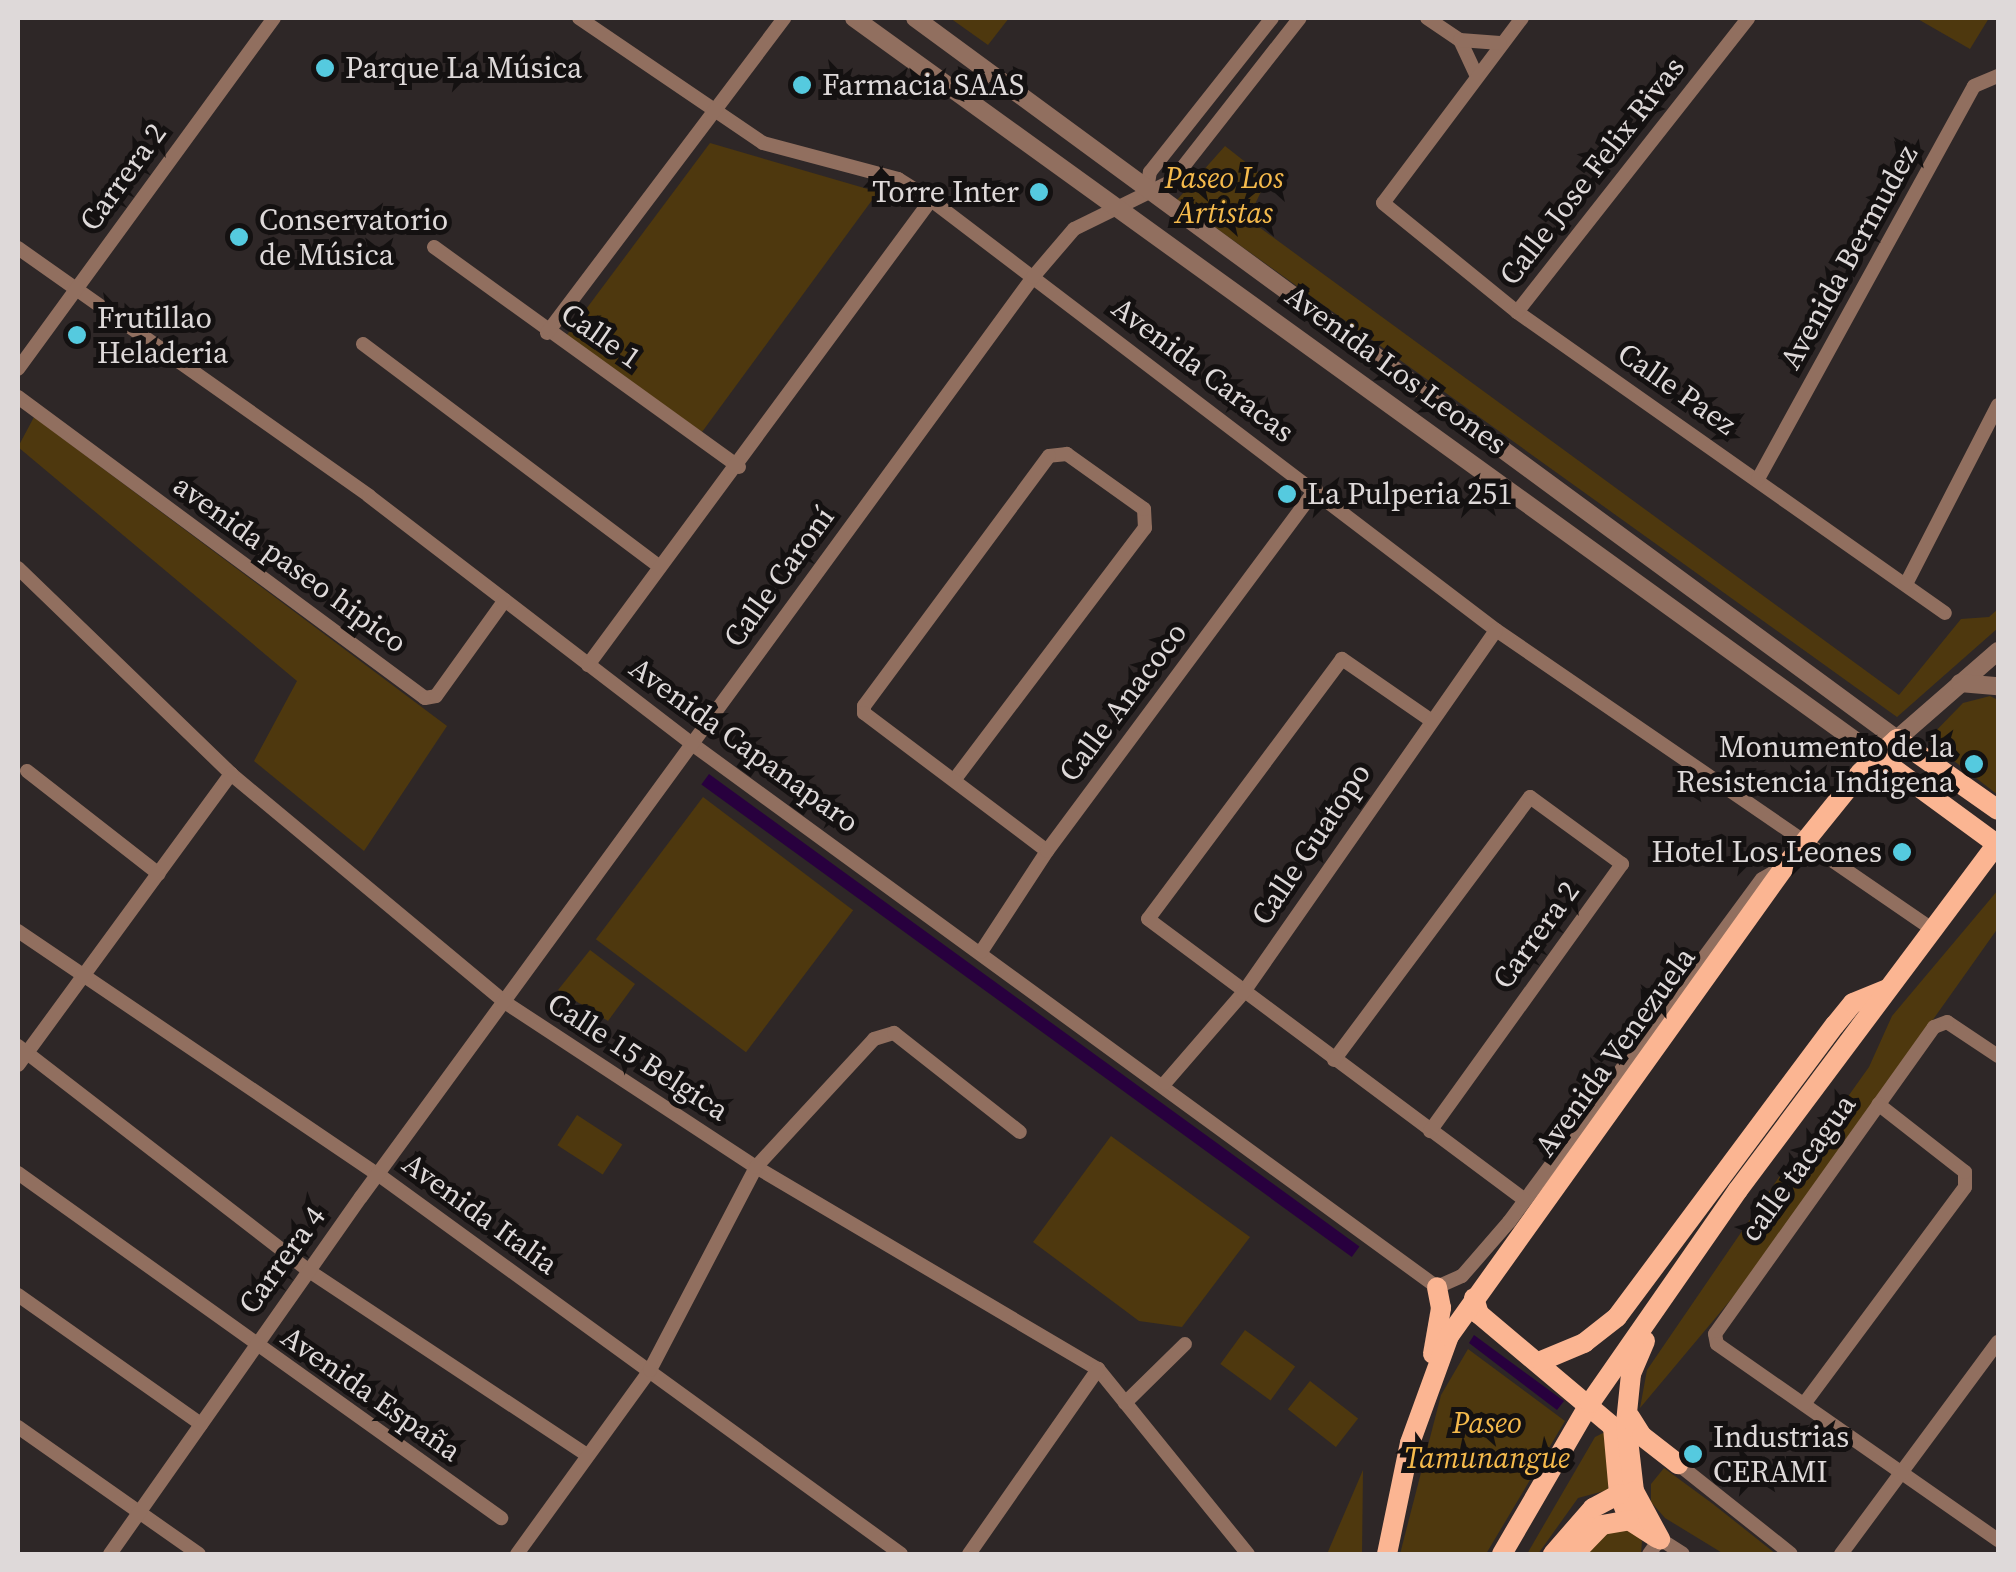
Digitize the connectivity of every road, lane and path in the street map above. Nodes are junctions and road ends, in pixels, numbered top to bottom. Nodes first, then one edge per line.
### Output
1 (579, 18) edge
2 (784, 18) edge
3 (854, 18) edge
4 (915, 18) edge
5 (1272, 18) edge
6 (1300, 18) edge
7 (1427, 18) edge
8 (1522, 18) edge
9 (1748, 18) edge
10 (269, 19) edge
11 (1460, 40) junction
12 (1500, 43) junction
13 (1476, 74) junction
14 (1998, 76) edge
15 (712, 112) junction
16 (1147, 190) junction
17 (931, 200) junction
18 (1118, 206) junction
19 (434, 246) dead end
20 (18, 248) edge
21 (1033, 277) junction
22 (74, 291) junction
23 (1518, 312) junction
24 (547, 333) junction
25 (363, 344) dead end
26 (18, 369) edge
27 (18, 397) edge
28 (1998, 405) edge
29 (1994, 424) edge
30 (739, 467) junction
31 (1758, 479) junction
32 (1316, 489) junction
33 (660, 567) junction
34 (18, 568) edge
35 (1906, 584) junction
36 (505, 600) junction
37 (1945, 613) dead end
38 (1496, 630) junction
39 (1998, 651) edge
40 (588, 664) junction
41 (1960, 683) junction
42 (1998, 686) edge
43 (1429, 719) junction
44 (1897, 739) junction
45 (692, 744) junction
46 (1876, 754) junction
47 (26, 771) dead end
48 (231, 774) junction
49 (955, 779) junction
50 (1998, 810) edge
51 (1806, 840) junction
52 (1998, 844) edge
53 (1047, 851) junction
54 (1786, 865) junction
55 (159, 874) junction
56 (1932, 929) junction
57 (18, 931) edge
58 (981, 952) junction
59 (84, 978) junction
60 (1886, 990) junction
61 (1243, 994) junction
62 (506, 1004) junction
63 (21, 1055) edge
64 (1998, 1056) edge
65 (1334, 1060) junction
66 (1165, 1083) junction
67 (1878, 1104) junction
68 (1430, 1131) junction
69 (1020, 1132) dead end
70 (756, 1167) junction
71 (18, 1172) edge
72 (379, 1175) junction
73 (1738, 1190) junction
74 (1524, 1198) junction
75 (309, 1271) junction
76 (1437, 1288) junction
77 (18, 1296) edge
78 (1474, 1298) junction
79 (1998, 1342) edge
80 (1185, 1344) dead end
81 (254, 1346) junction
82 (1541, 1361) junction
83 (650, 1370) junction
84 (1098, 1370) junction
85 (1425, 1392) junction
86 (1125, 1403) junction
87 (1628, 1403) junction
88 (1590, 1404) junction
89 (1804, 1404) junction
90 (201, 1424) junction
91 (18, 1427) edge
92 (586, 1454) junction
93 (1678, 1464) joint
94 (1904, 1470) junction
95 (1618, 1494) junction
96 (140, 1512) junction
97 (501, 1518) dead end
98 (1629, 1520) junction
99 (1998, 1540) edge
100 (1655, 1547) edge
101 (110, 1554) edge
102 (199, 1554) edge
103 (516, 1554) edge
104 (902, 1554) edge
105 (969, 1554) edge
106 (1248, 1554) edge
107 (1387, 1554) edge
108 (1502, 1554) edge
109 (1553, 1554) edge
110 (1574, 1554) edge
111 (1682, 1554) edge
112 (1791, 1554) edge
113 (1840, 1554) edge

1 - 15 street, Avenida Caracas
2 - 15 street
3 - 18 street, Avenida Los Leones
4 - 16 street, Avenida Los Leones
5 - 16 street
6 - 16 street, Calle Caroní
7 - 11 street
8 - 12 street
9 - 23 street, Calle Jose Felix Rivas
10 - 22 street, Carrera 2
11 - 12 street
11 - 13 street
12 - 13 street
13 - 23 street, Calle Paez
14 - 31 street, Avenida Bermudez
15 - 17 street, Avenida Caracas
15 - 24 street
16 - 18 street, Calle Caroní
16 - 44 street, Avenida Los Leones
17 - 21 street, Avenida Caracas
17 - 30 street
18 - 21 street, Calle Caroní
18 - 46 street, Avenida Los Leones
19 - 24 street, Calle 1
20 - 22 street, Avenida Capanaparo
21 - 32 street, Avenida Caracas
21 - 45 street, Calle Caroní
22 - 26 street, Carrera 2
22 - 36 street, Avenida Capanaparo
23 - 31 street, Calle Paez
24 - 30 street, Calle 1
25 - 33 street
27 - 36 street, avenida paseo hipico
28 - 29 street
29 - 35 street
30 - 33 street
31 - 35 street, Calle Paez
32 - 38 street, Avenida Caracas
32 - 53 street, Calle Anacoco
33 - 40 street
34 - 48 street, Calle 15 Belgica
35 - 37 street, Calle Paez
36 - 40 street, Avenida Capanaparo
38 - 43 street, Calle Guatopo
38 - 51 street, Avenida Caracas
39 - 41 street, Avenida Venezuela
40 - 45 street, Avenida Capanaparo
41 - 42 street
41 - 44 street, Avenida Venezuela
43 - 61 street, Calle Guatopo
43 - 61 street
44 - 46 main road, Avenida Venezuela
44 - 50 main road, Avenida Los Leones
45 - 58 street, Avenida Capanaparo
45 - 62 street, Calle Caroní
46 - 51 main road, Avenida Venezuela
46 - 52 main road, Avenida Los Leones
47 - 55 street
48 - 55 street
48 - 62 street, Calle 15 Belgica
49 - 49 street
49 - 53 street
51 - 54 main road, Avenida Venezuela
51 - 56 street, Avenida Caracas
52 - 56 main road
53 - 58 street, Calle Anacoco
54 - 74 street
54 - 78 main road, Avenida Venezuela
55 - 59 street
56 - 60 main road
57 - 59 street, Avenida Italia
58 - 66 street, Avenida Capanaparo
59 - 63 street
59 - 72 street, Avenida Italia
60 - 73 main road
60 - 82 main road
61 - 65 street
61 - 66 street, Calle Guatopo
62 - 70 street, Calle 15 Belgica
62 - 72 street, Carrera 4
63 - 75 street
64 - 67 street, calle tacagua
65 - 68 street
65 - 68 street, Carrera 2
66 - 76 street, Avenida Capanaparo
67 - 89 street
67 - 89 street, calle tacagua
68 - 74 street
69 - 70 street
70 - 83 street
70 - 84 street, Calle 15 Belgica
71 - 81 street, Avenida España
72 - 75 street, Carrera 4
72 - 83 street, Avenida Italia
73 - 87 main road
73 - 88 main road
74 - 76 street
75 - 81 street, Carrera 4
75 - 92 street
76 - 85 main road
77 - 90 street
78 - 82 main road
78 - 85 main road, Avenida Venezuela
79 - 94 street
80 - 86 street
81 - 90 street, Carrera 4
81 - 97 street, Avenida España
82 - 88 main road
83 - 92 street
83 - 104 street, Avenida Italia
84 - 86 street, Calle 15 Belgica
84 - 105 street
85 - 107 main road, Avenida Venezuela
86 - 106 street, Calle 15 Belgica
87 - 93 main road
87 - 100 main road
88 - 95 main road
88 - 108 main road
89 - 94 street
90 - 96 street, Carrera 4
91 - 96 street
92 - 103 street
93 - 112 street
94 - 99 street
94 - 113 street
95 - 98 main road
95 - 109 main road
96 - 101 street, Carrera 4
96 - 102 street
98 - 100 main road
98 - 110 main road
100 - 111 street

